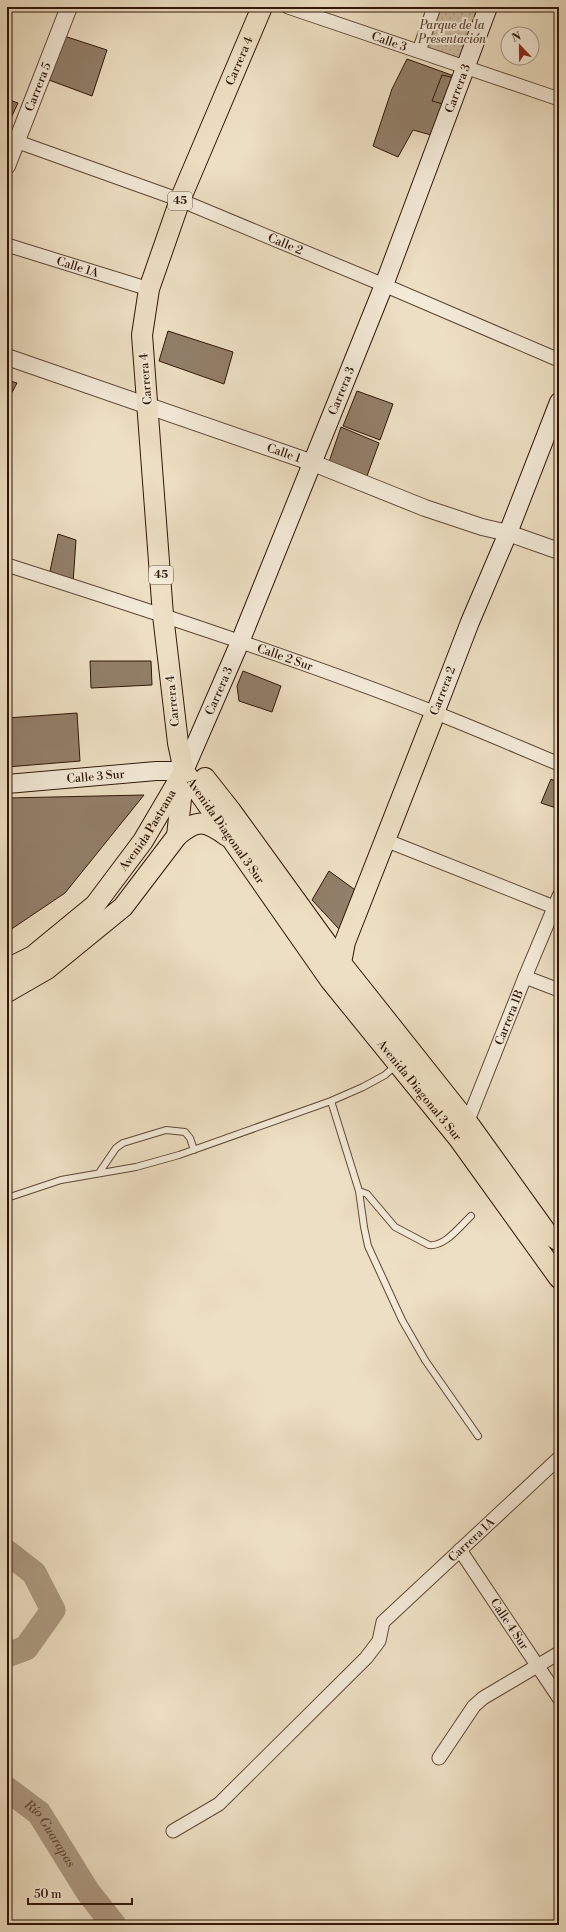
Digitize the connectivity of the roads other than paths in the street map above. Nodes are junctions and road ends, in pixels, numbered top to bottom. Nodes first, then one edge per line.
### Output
1 (69, 7) edge
2 (262, 7) edge
3 (288, 7) edge
4 (434, 7) edge
5 (488, 7) edge
6 (418, 51) junction
7 (465, 67) junction
8 (559, 99) edge
9 (12, 140) edge
10 (7, 166) edge
11 (180, 200) junction
12 (7, 245) edge
13 (384, 285) junction
14 (149, 289) junction
15 (7, 357) edge
16 (559, 360) edge
17 (559, 402) edge
18 (148, 406) junction
19 (313, 463) junction
20 (508, 533) junction
21 (559, 551) edge
22 (7, 564) edge
23 (164, 615) junction
24 (240, 642) junction
25 (435, 713) junction
26 (559, 764) edge
27 (184, 771) junction
28 (7, 784) edge
29 (177, 836) junction
30 (384, 840) junction
31 (234, 841) junction
32 (556, 902) edge
33 (341, 963) junction
34 (7, 970) edge
35 (525, 977) junction
36 (330, 980) junction
37 (559, 990) edge
38 (7, 992) edge
39 (404, 1058) junction
40 (331, 1101) junction
41 (463, 1131) junction
42 (194, 1150) junction
43 (99, 1173) junction
44 (359, 1191) junction
45 (7, 1198) edge
46 (471, 1216) dead end
47 (559, 1241) edge
48 (559, 1278) edge
49 (478, 1436) dead end
50 (559, 1458) edge
51 (460, 1550) junction
52 (559, 1652) edge
53 (538, 1665) junction
54 (559, 1698) edge
55 (439, 1758) dead end
56 (173, 1831) dead end

1 - 9 street, Carrera 5
2 - 11 main road, Carrera 4 / 45
3 - 6 street, Calle 3
4 - 6 street
5 - 7 main road, Carrera 3
6 - 7 street, Calle 3
7 - 8 street, Calle 3
7 - 13 main road, Carrera 3
9 - 10 street, Carrera 5
9 - 11 street, Calle 2
11 - 13 street, Calle 2
11 - 14 main road, Carrera 4 / 45
12 - 14 street, Calle 1A
13 - 16 street, Calle 2
13 - 19 main road, Carrera 3
14 - 18 main road, Carrera 4 / 45
15 - 18 street, Calle 1
17 - 20 main road, Carrera 2
18 - 19 street, Calle 1
18 - 23 main road, Carrera 4 / 45
19 - 20 street, Calle 1
19 - 24 main road, Carrera 3
20 - 21 street, Calle 1
20 - 25 main road, Carrera 2
22 - 23 street, Calle 2 Sur
23 - 24 street, Calle 2 Sur
23 - 27 main road, Carrera 4 / 45
24 - 25 street, Calle 2 Sur
24 - 27 main road, Carrera 3
25 - 26 street, Calle 2 Sur
25 - 30 main road, Carrera 2
27 - 28 main road, Calle 3 Sur
27 - 29 main road, Avenida Pastrana
27 - 31 main road, Avenida Diagonal 3 Sur / 45
27 - 33 main road, Avenida Diagonal 3 Sur
27 - 34 main road, Avenida Pastrana
29 - 31 main road
29 - 38 main road, Avenida Pastrana
30 - 32 street
30 - 33 main road, Carrera 2
31 - 36 main road, Avenida Diagonal 3 Sur
32 - 35 street, Carrera 1B
33 - 36 main road, Carrera 2
33 - 39 main road, Avenida Diagonal 3 Sur
35 - 37 street
35 - 41 street, Carrera 1B
36 - 39 main road, Avenida Diagonal 3 Sur
39 - 40 lane
39 - 41 main road, Avenida Diagonal 3 Sur
40 - 42 lane
40 - 44 lane
41 - 47 main road, Avenida Diagonal 3 Sur
41 - 48 main road, Avenida Diagonal 3 Sur
42 - 43 lane
42 - 43 lane
43 - 45 lane
44 - 46 lane
44 - 49 lane
50 - 51 street, Carrera 1A
51 - 53 street, Calle 4 Sur
51 - 56 street, Carrera 1A
52 - 53 street
53 - 54 street, Calle 4 Sur
53 - 55 street

